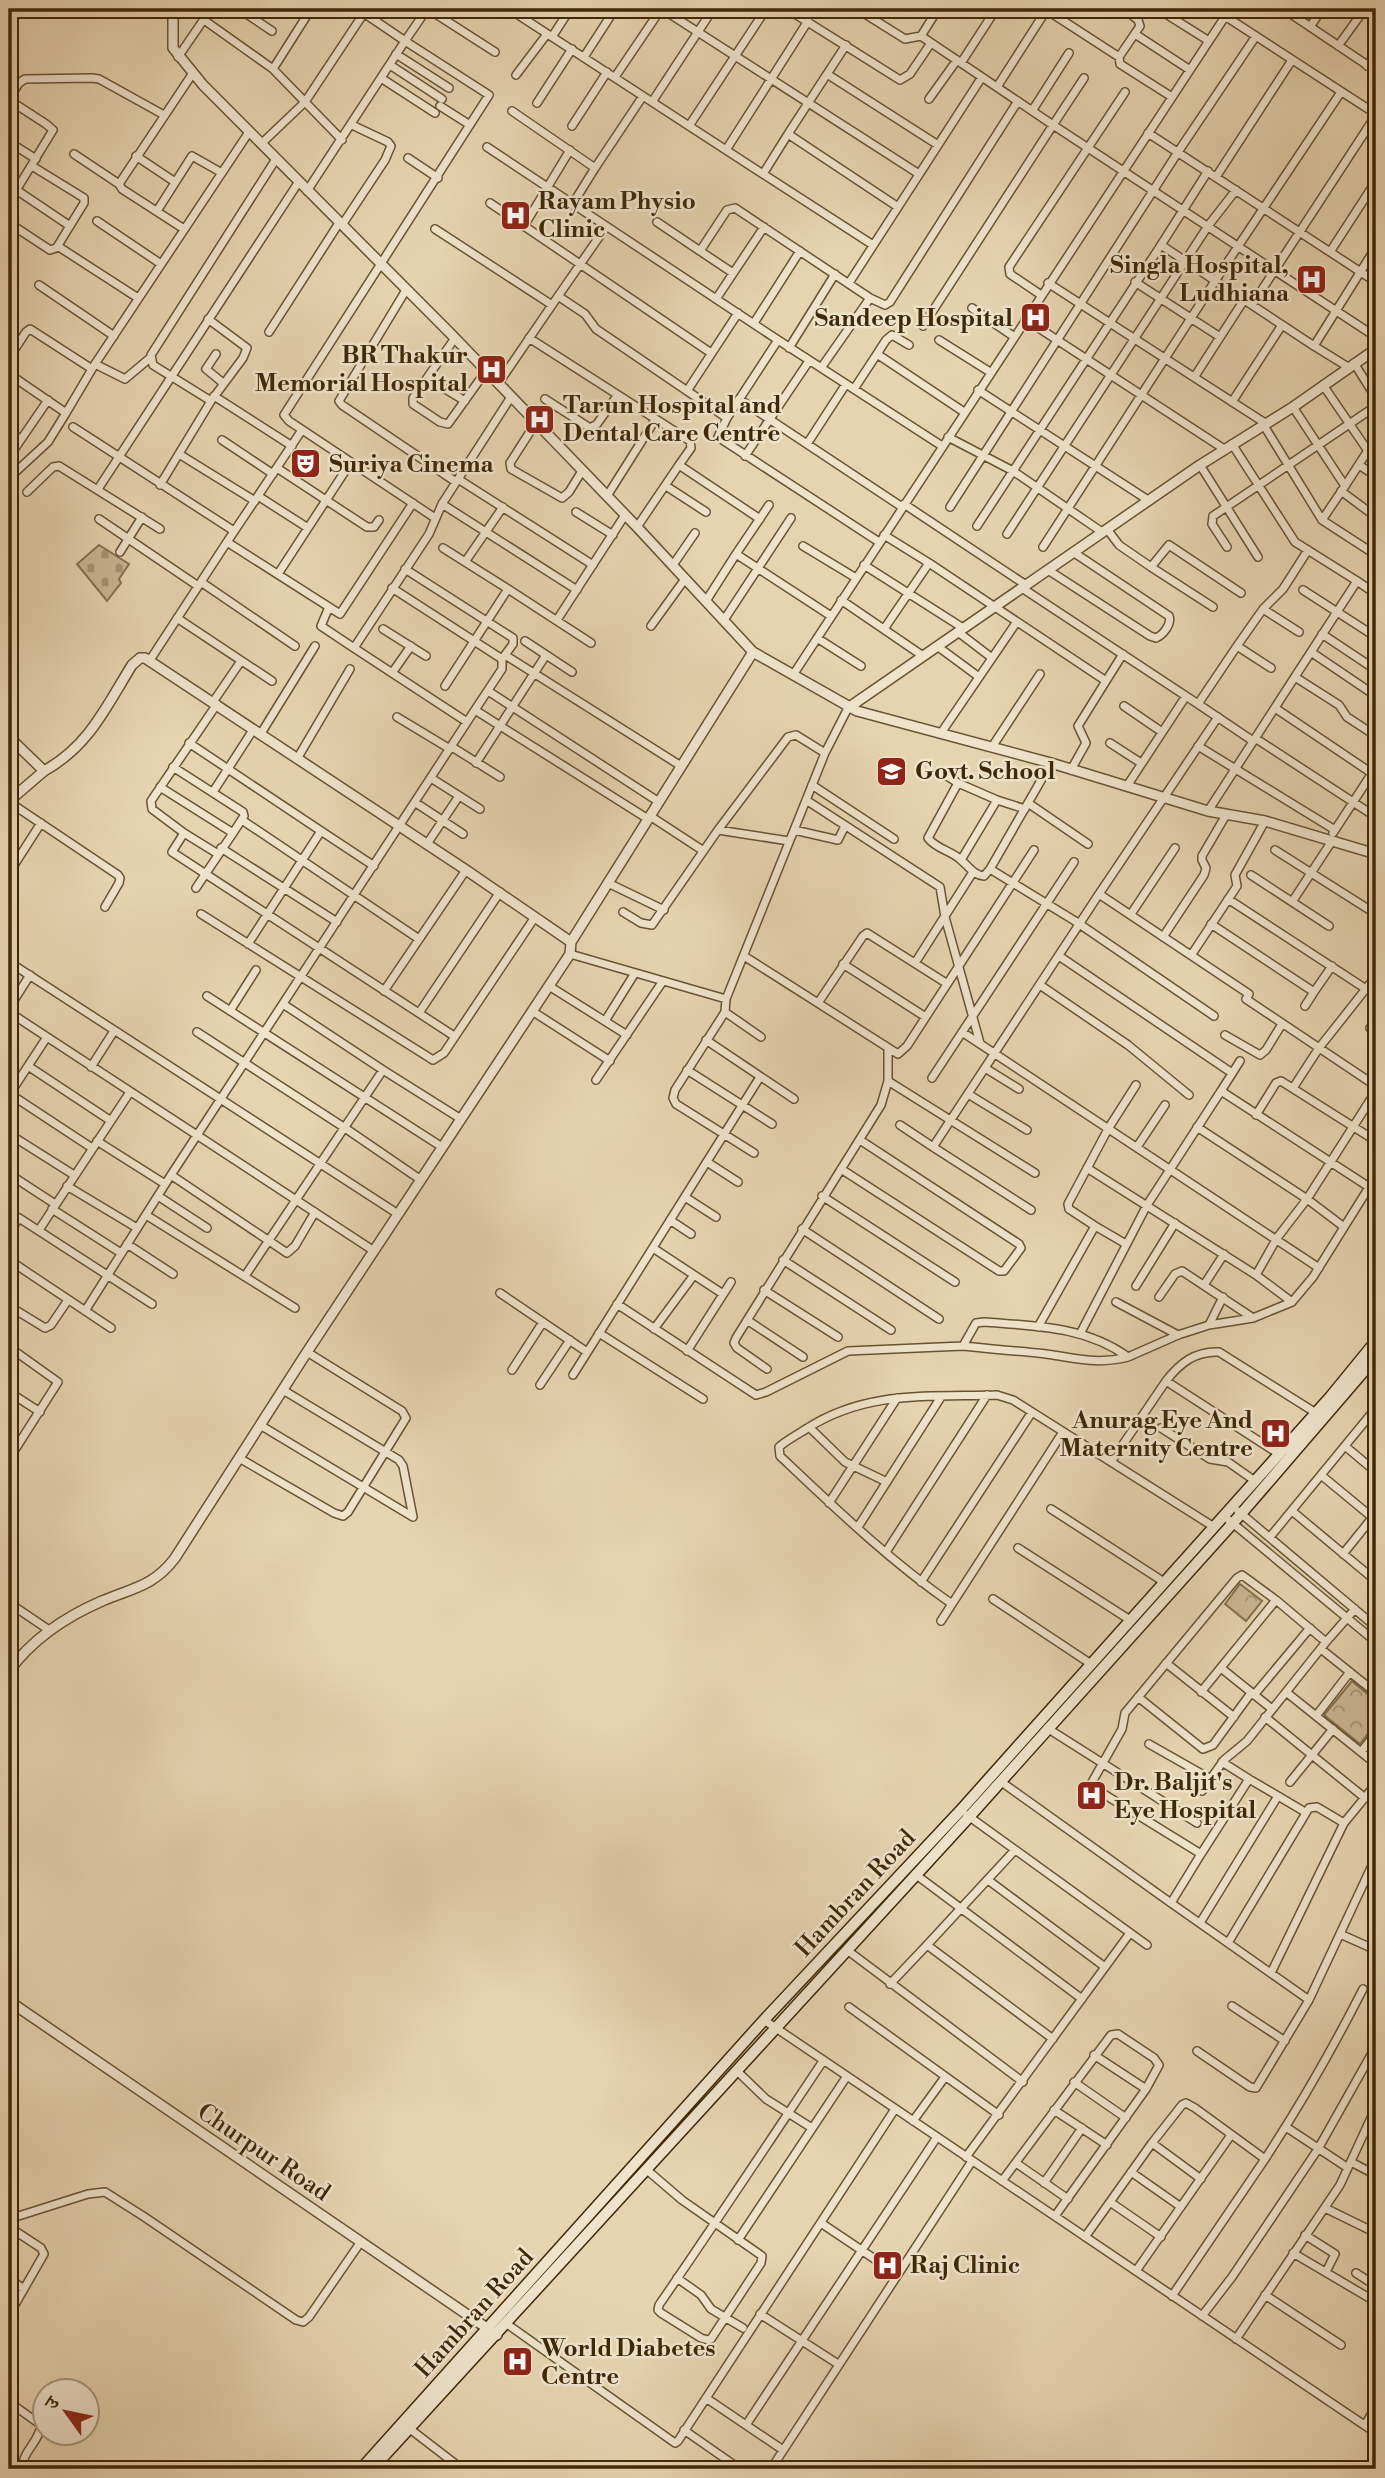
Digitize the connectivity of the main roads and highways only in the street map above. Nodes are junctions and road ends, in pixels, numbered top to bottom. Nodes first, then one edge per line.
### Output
1 (1376, 1341) edge
2 (1376, 1357) edge
3 (1029, 1741) junction
4 (965, 1814) junction
5 (493, 2332) junction
6 (361, 2469) edge
7 (373, 2469) edge

1 - 3 main road, Hambran Road
2 - 3 main road, Hambran Road
3 - 4 main road, Hambran Road
3 - 4 main road, Hambran Road
4 - 5 main road, Hambran Road
4 - 5 main road, Hambran Road
5 - 6 main road, Hambran Road
5 - 7 main road, Hambran Road

